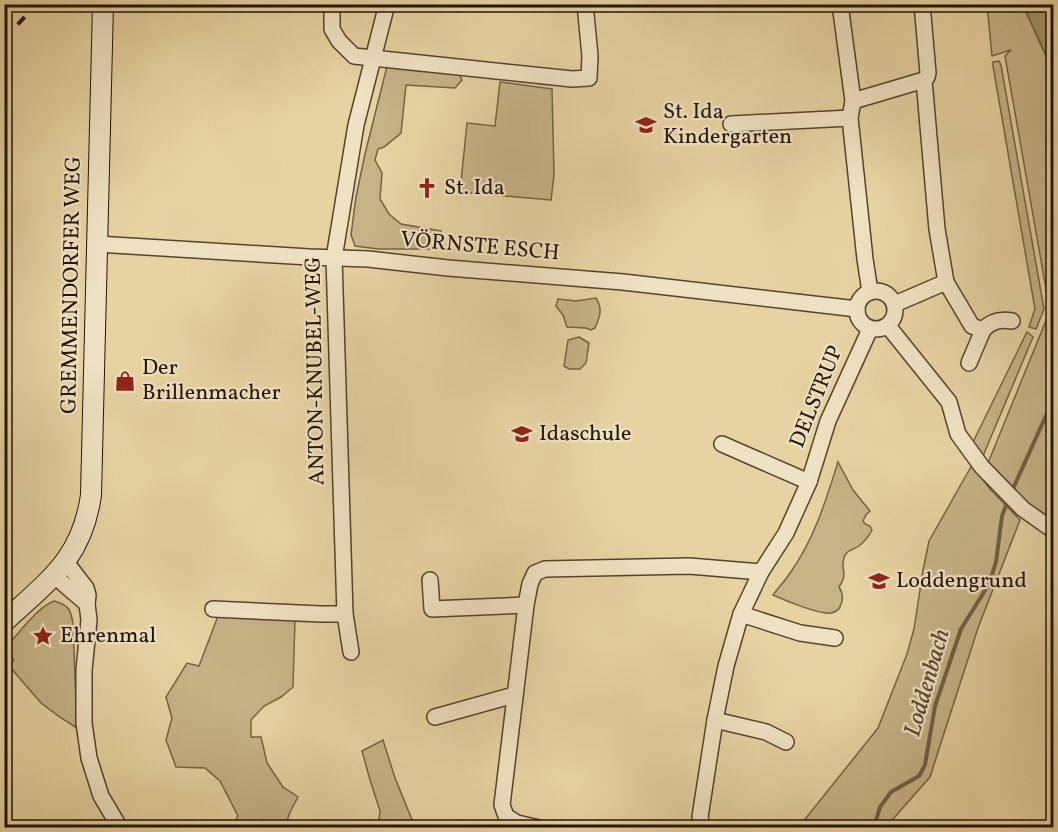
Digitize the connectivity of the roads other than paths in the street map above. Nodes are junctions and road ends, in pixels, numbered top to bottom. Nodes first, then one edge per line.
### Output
1 (103, 4) edge
2 (332, 4) edge
3 (387, 4) edge
4 (585, 4) edge
5 (840, 4) edge
6 (922, 4) edge
7 (372, 59) junction
8 (924, 80) junction
9 (853, 101) junction
10 (850, 118) junction
11 (731, 124) dead end
12 (97, 244) junction
13 (334, 258) junction
14 (946, 282) junction
15 (870, 292) junction
16 (895, 304) junction
17 (857, 309) junction
18 (1012, 321) dead end
19 (888, 326) junction
20 (870, 329) junction
21 (982, 330) junction
22 (969, 363) dead end
23 (722, 444) dead end
24 (808, 482) junction
25 (1053, 531) edge
26 (60, 568) junction
27 (760, 572) junction
28 (430, 580) dead end
29 (526, 605) junction
30 (213, 609) dead end
31 (345, 614) junction
32 (741, 614) junction
33 (4, 622) edge
34 (835, 638) dead end
35 (351, 652) dead end
36 (514, 695) junction
37 (435, 717) dead end
38 (715, 720) junction
39 (786, 742) dead end
40 (701, 827) edge
41 (120, 828) edge
42 (539, 828) edge

1 - 12 street, GREMMENDORFER WEG
2 - 7 street
3 - 7 street, ANTON-KNUBEL-WEG
4 - 7 street
5 - 9 street
6 - 8 street
7 - 13 street, ANTON-KNUBEL-WEG
8 - 9 street
8 - 14 street
9 - 10 street
10 - 11 street
10 - 15 street
12 - 13 street, VÖRNSTE ESCH
12 - 26 street, GREMMENDORFER WEG
13 - 17 street, VÖRNSTE ESCH
13 - 31 street, ANTON-KNUBEL-WEG
14 - 16 street
14 - 21 street
15 - 16 street
15 - 17 street
16 - 19 street
17 - 20 street
18 - 21 street
19 - 20 street
19 - 25 street
20 - 24 street, DELSTRUP
21 - 22 street
23 - 24 street, DELSTRUP
24 - 27 street, DELSTRUP
26 - 33 street, GREMMENDORFER WEG
26 - 41 street
27 - 29 street
27 - 32 street, DELSTRUP
28 - 29 street
29 - 36 street
30 - 31 street
31 - 35 street, ANTON-KNUBEL-WEG
32 - 34 street
32 - 38 street, DELSTRUP
36 - 37 street
36 - 42 street
38 - 39 street
38 - 40 street, DELSTRUP

